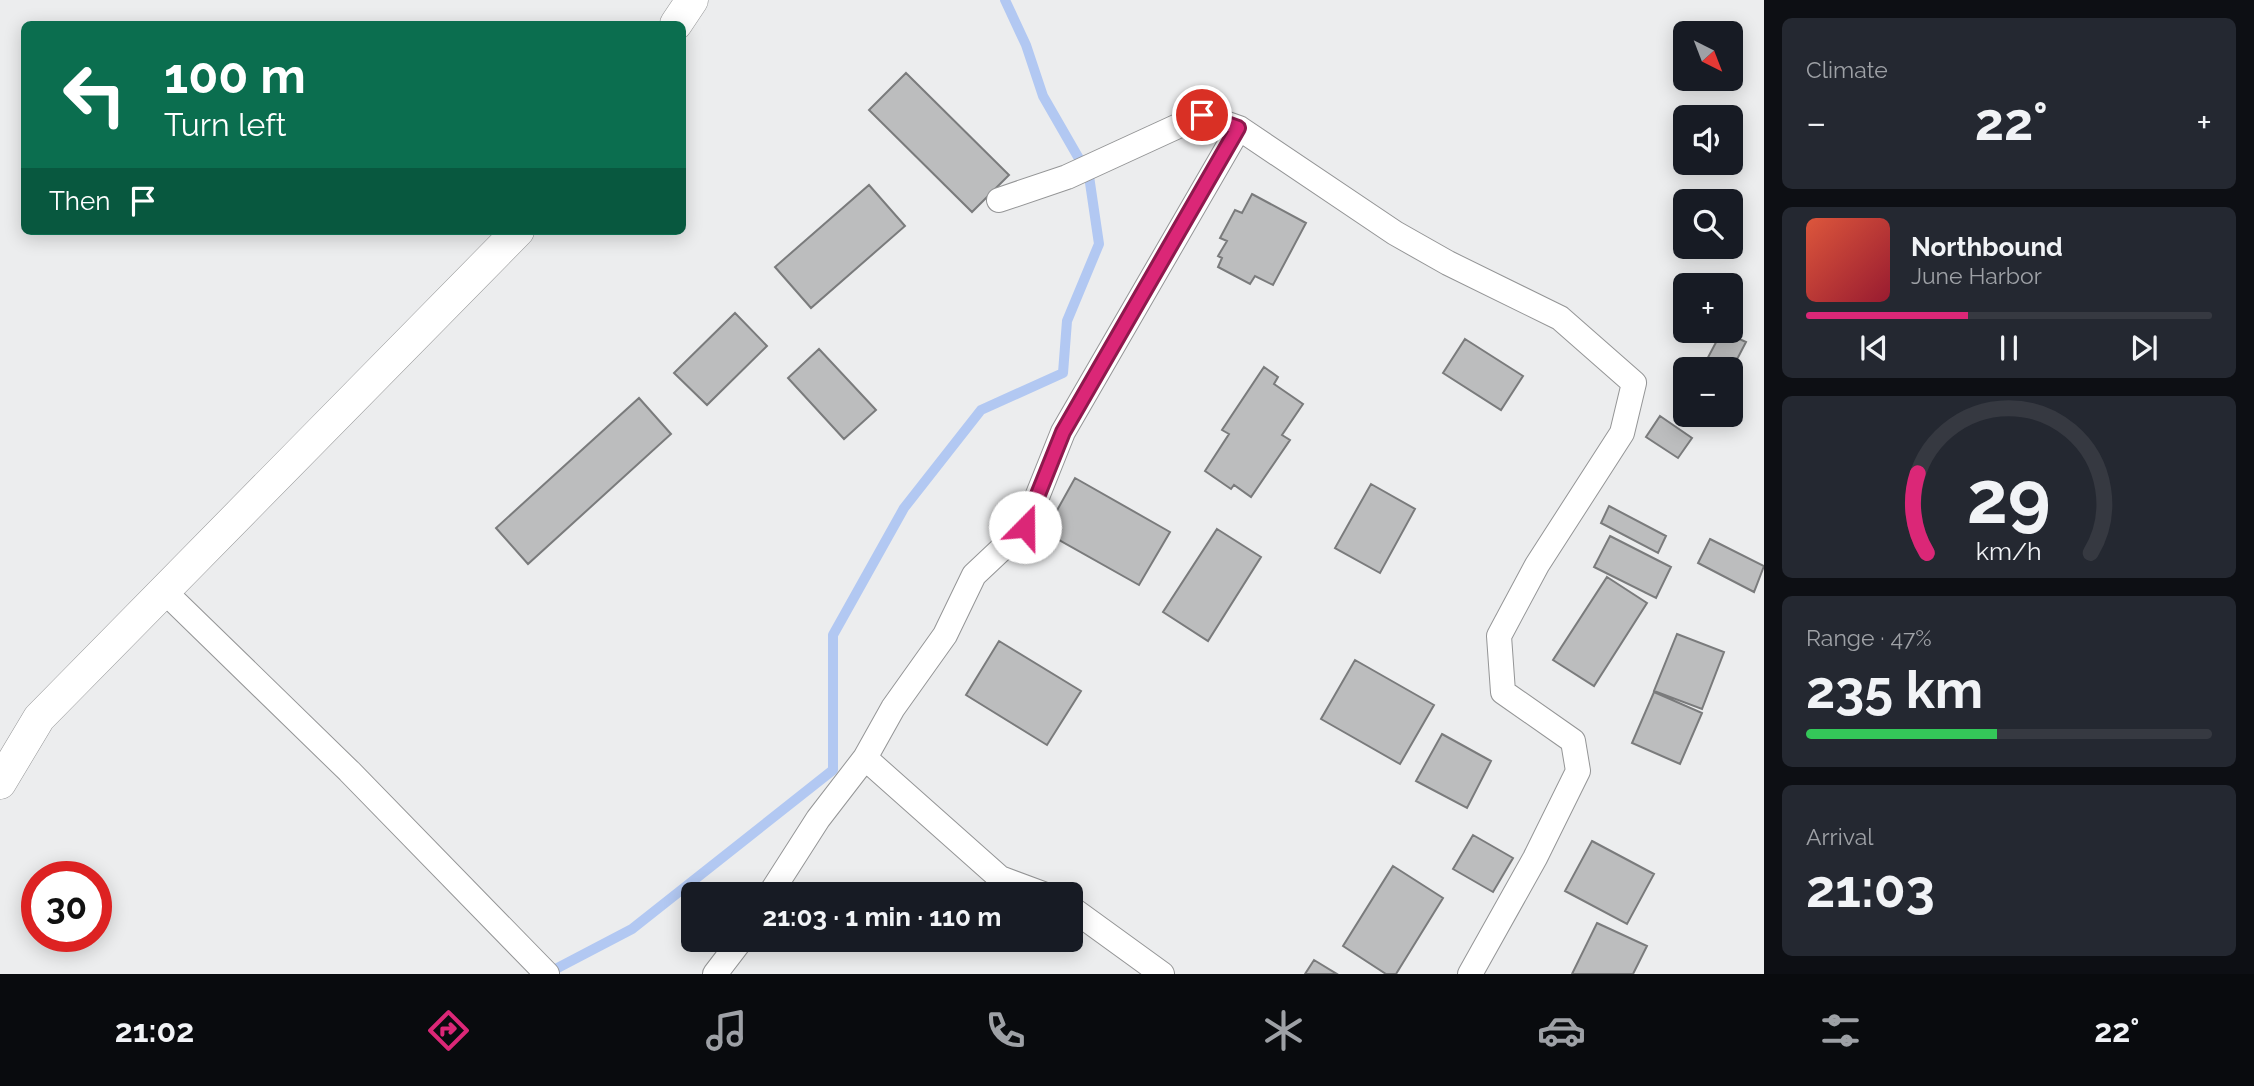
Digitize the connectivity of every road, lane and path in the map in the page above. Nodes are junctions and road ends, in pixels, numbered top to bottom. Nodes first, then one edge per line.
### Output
1 (692, 0) edge
2 (678, 21) edge
3 (1238, 128) junction
4 (999, 200) dead end
5 (514, 235) edge
6 (163, 590) junction
7 (865, 758) junction
8 (0, 783) edge
9 (778, 882) edge
10 (1010, 882) edge
11 (1083, 917) edge
12 (732, 952) edge
13 (547, 974) edge
14 (715, 974) edge
15 (1162, 974) edge
16 (1470, 974) edge

1 - 2 street
3 - 4 street
3 - 7 street
3 - 16 street
5 - 6 street
6 - 8 street
6 - 13 street
7 - 9 street
7 - 10 street
11 - 15 street
12 - 14 street

